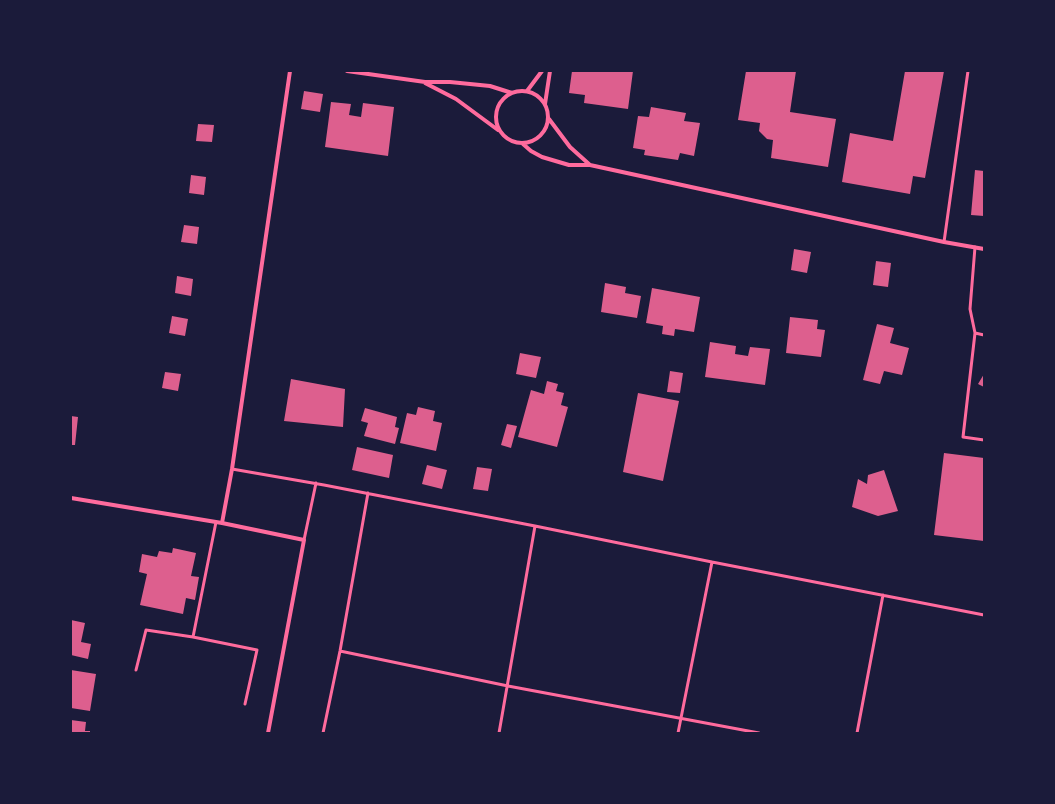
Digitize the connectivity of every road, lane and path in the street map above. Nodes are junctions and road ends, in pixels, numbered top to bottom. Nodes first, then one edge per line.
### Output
1 (290, 71) edge
2 (347, 71) edge
3 (542, 71) edge
4 (550, 71) edge
5 (968, 71) edge
6 (425, 82) junction
7 (527, 91) junction
8 (512, 92) junction
9 (545, 104) junction
10 (549, 119) junction
11 (499, 130) junction
12 (523, 144) junction
13 (590, 165) junction
14 (944, 242) junction
15 (975, 247) junction
16 (984, 248) edge
17 (975, 333) junction
18 (984, 335) edge
19 (984, 440) edge
20 (232, 469) junction
21 (316, 483) junction
22 (368, 493) junction
23 (71, 498) edge
24 (216, 522) junction
25 (222, 523) junction
26 (535, 526) junction
27 (304, 540) junction
28 (712, 562) junction
29 (883, 595) junction
30 (984, 615) edge
31 (193, 637) junction
32 (340, 651) junction
33 (136, 670) dead end
34 (508, 686) junction
35 (245, 704) dead end
36 (681, 718) junction
37 (268, 733) edge
38 (323, 733) edge
39 (499, 733) edge
40 (678, 733) edge
41 (759, 733) edge
42 (857, 733) edge

1 - 20 street
2 - 6 street
3 - 7 street
4 - 9 street
5 - 14 lane
6 - 8 street
6 - 11 street
7 - 8 street
7 - 9 street
8 - 11 street
9 - 10 street
10 - 12 street
10 - 13 street
11 - 12 street
12 - 13 street
13 - 14 street
14 - 15 street
15 - 16 street
15 - 17 lane
17 - 18 lane
17 - 19 lane
20 - 21 lane
20 - 25 street
21 - 22 lane
21 - 27 lane
22 - 26 lane
22 - 32 lane
23 - 24 street
24 - 25 street
24 - 31 lane
25 - 27 street
26 - 28 lane
26 - 34 lane
27 - 37 street
28 - 29 lane
28 - 36 lane
29 - 30 lane
29 - 42 lane
31 - 33 lane
31 - 35 lane
32 - 34 lane
32 - 38 lane
34 - 36 lane
34 - 39 lane
36 - 40 lane
36 - 41 lane

